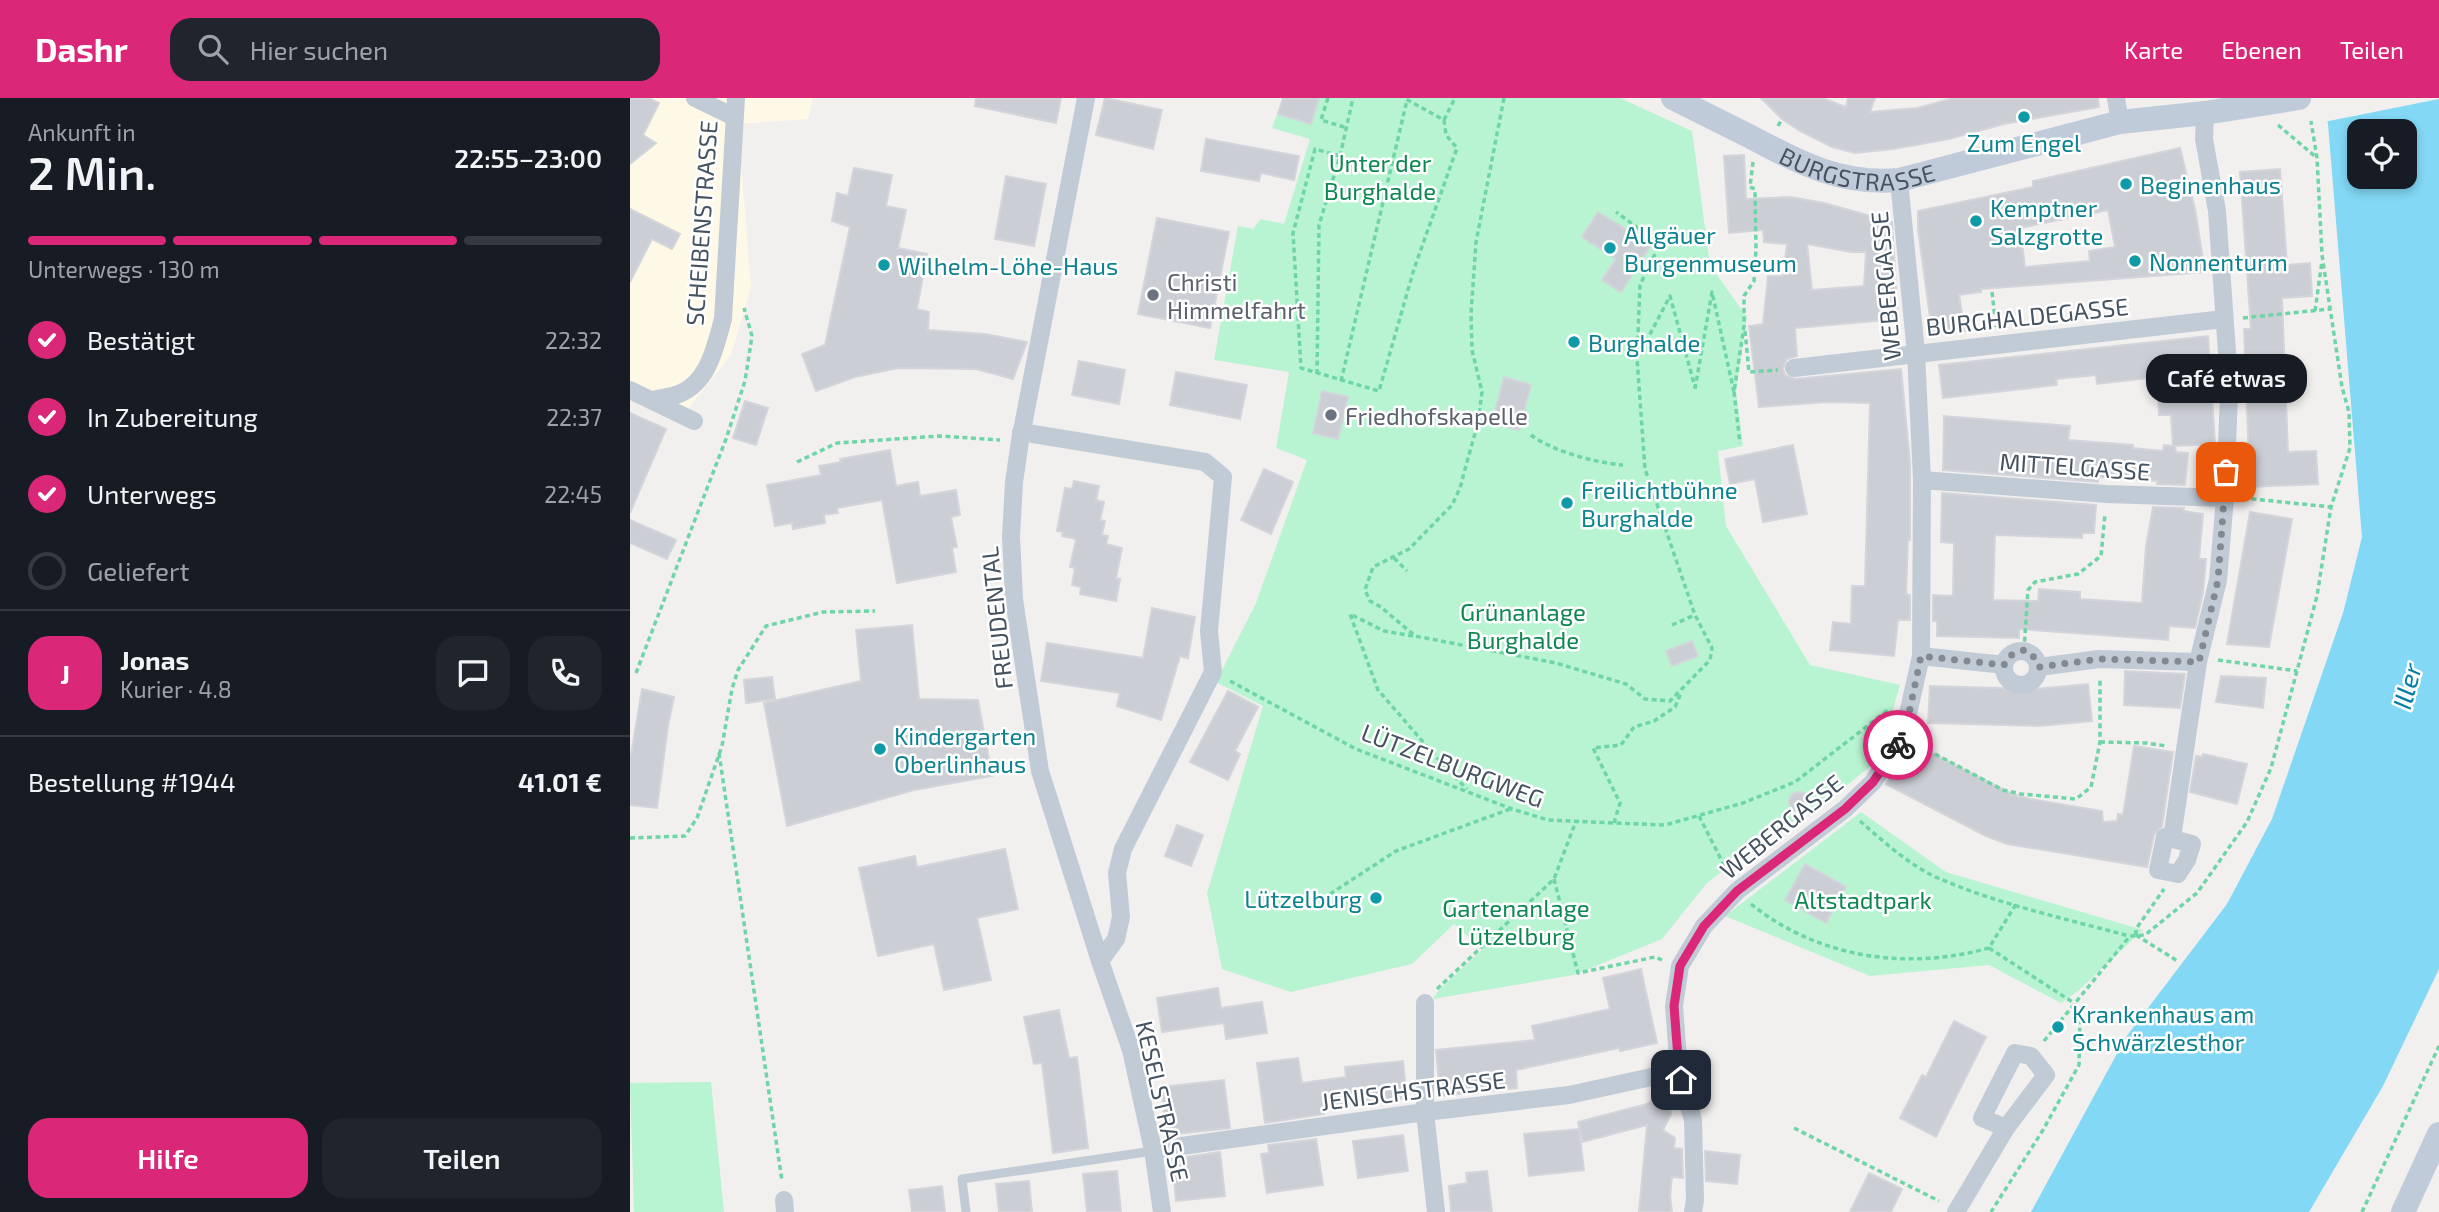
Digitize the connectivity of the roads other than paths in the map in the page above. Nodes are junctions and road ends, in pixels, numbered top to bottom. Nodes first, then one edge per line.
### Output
1 (695, 98) edge
2 (736, 98) edge
3 (1086, 98) edge
4 (1673, 98) edge
5 (2299, 98) edge
6 (2204, 105) edge
7 (1711, 107) edge
8 (2118, 110) edge
9 (734, 117) junction
10 (1899, 180) junction
11 (2224, 319) junction
12 (1916, 353) junction
13 (1794, 368) road end
14 (630, 390) edge
15 (652, 400) junction
16 (694, 421) dead end
17 (1020, 436) junction
18 (1922, 480) junction
19 (2232, 498) junction
20 (1921, 656) junction
21 (2207, 661) junction
22 (2004, 665) junction
23 (2039, 667) junction
24 (2178, 874) road end
25 (1100, 961) junction
26 (1425, 1003) road end
27 (1679, 1071) junction
28 (1425, 1112) junction
29 (2006, 1128) junction
30 (2439, 1134) edge
31 (1153, 1150) junction
32 (1956, 1211) edge
33 (966, 1212) edge
34 (1162, 1212) edge
35 (1436, 1212) edge
36 (1693, 1212) edge
37 (2403, 1212) edge

1 - 9 street
2 - 9 street, SCHEIBENSTRASSE
3 - 17 street, FREUDENTAL
4 - 7 street, BURGSTRASSE
5 - 6 street, BURGSTRASSE
6 - 8 street, BURGSTRASSE
6 - 11 street
7 - 10 street, BURGSTRASSE
8 - 10 street, BURGSTRASSE
9 - 15 street, SCHEIBENSTRASSE
10 - 12 street, WEBERGASSE
11 - 12 street, BURGHALDEGASSE
11 - 19 street
12 - 13 street, BURGHALDEGASSE
12 - 18 street, WEBERGASSE
14 - 15 street
15 - 16 street
17 - 25 street, FREUDENTAL
17 - 25 street
18 - 19 street, MITTELGASSE
18 - 20 street, WEBERGASSE
19 - 21 street
20 - 22 street
20 - 27 street, WEBERGASSE
21 - 23 street
21 - 24 street
22 - 23 street
22 - 23 street
25 - 31 street, KESELSTRASSE
26 - 28 street
27 - 28 street, JENISCHSTRASSE
27 - 36 street, WEBERGASSE
28 - 31 street, JENISCHSTRASSE
28 - 35 street
29 - 29 street
29 - 32 street
30 - 37 street
31 - 33 lane
31 - 34 street, KESELSTRASSE

